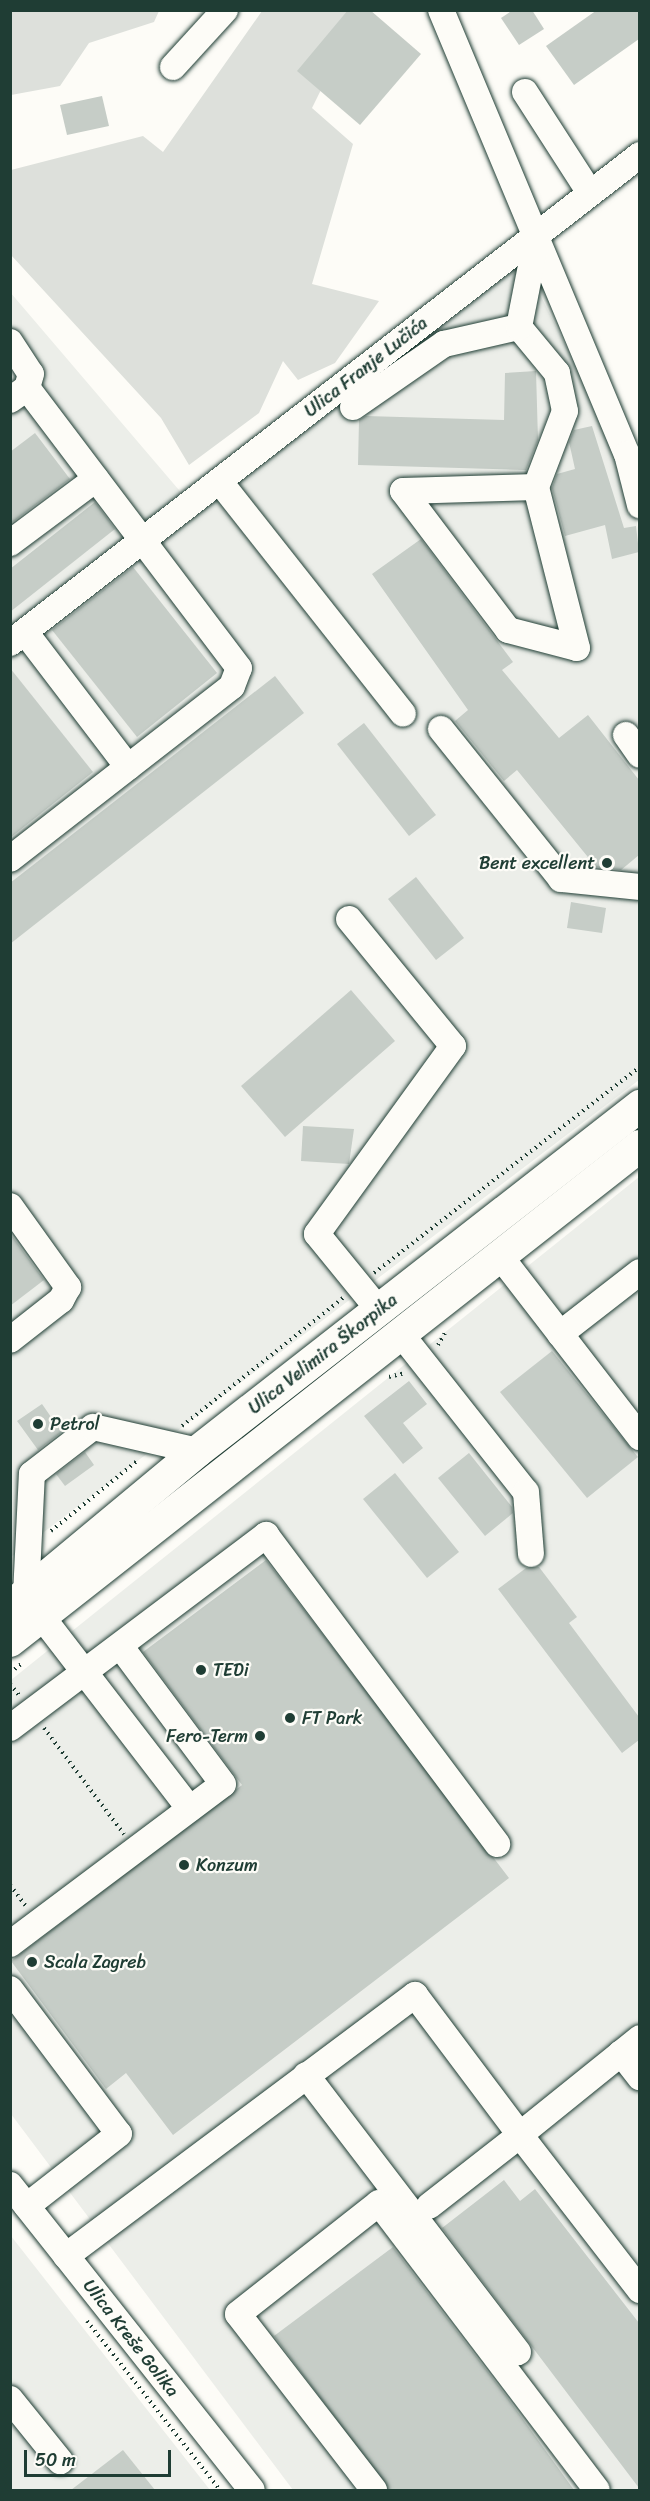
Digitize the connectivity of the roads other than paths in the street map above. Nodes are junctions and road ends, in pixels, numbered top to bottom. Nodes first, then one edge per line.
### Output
1 (225, 10) edge
2 (441, 10) edge
3 (173, 67) dead end
4 (525, 92) dead end
5 (639, 155) edge
6 (590, 193) junction
7 (535, 238) junction
8 (425, 321) junction
9 (519, 327) junction
10 (10, 342) edge
11 (444, 344) junction
12 (19, 394) edge
13 (353, 407) dead end
14 (96, 479) junction
15 (220, 482) junction
16 (536, 487) junction
17 (639, 505) edge
18 (143, 540) junction
19 (10, 543) edge
20 (18, 637) edge
21 (403, 714) dead end
22 (441, 729) dead end
23 (129, 767) junction
24 (10, 859) edge
25 (639, 887) edge
26 (349, 919) dead end
27 (639, 1106) edge
28 (639, 1146) edge
29 (10, 1206) edge
30 (500, 1256) junction
31 (639, 1272) edge
32 (379, 1310) junction
33 (401, 1334) junction
34 (560, 1334) junction
35 (10, 1340) edge
36 (639, 1437) edge
37 (198, 1451) junction
38 (531, 1554) dead end
39 (24, 1617) edge
40 (120, 1646) junction
41 (79, 1676) junction
42 (10, 1728) edge
43 (184, 1813) junction
44 (497, 1844) dead end
45 (10, 1944) edge
46 (10, 1989) edge
47 (630, 2045) edge
48 (306, 2075) junction
49 (639, 2077) edge
50 (520, 2135) junction
51 (10, 2185) edge
52 (27, 2206) junction
53 (429, 2206) dead end
54 (66, 2256) junction
55 (639, 2290) edge
56 (518, 2352) dead end
57 (10, 2399) edge
58 (60, 2461) dead end
59 (252, 2490) edge
60 (374, 2490) edge
61 (597, 2490) edge

1 - 3 street
2 - 7 street
4 - 6 street
5 - 6 street, Ulica Franje Lučića
6 - 7 street, Ulica Franje Lučića
7 - 8 street, Ulica Franje Lučića
7 - 9 street
7 - 17 street
8 - 11 street
8 - 15 street, Ulica Franje Lučića
9 - 11 street
9 - 16 street
10 - 12 street
11 - 13 street
12 - 14 street
14 - 18 street
14 - 19 street
15 - 18 street, Ulica Franje Lučića
15 - 21 street
16 - 16 street
18 - 20 street, Ulica Franje Lučića
18 - 23 street
20 - 23 street
22 - 25 street
23 - 24 street
26 - 32 street
27 - 32 main road, Ulica Velimira Škorpika
28 - 30 main road, Ulica Velimira Škorpika
29 - 35 street
30 - 33 main road, Ulica Velimira Škorpika
30 - 34 street
31 - 34 street
32 - 37 main road, Ulica Velimira Škorpika
33 - 38 street
33 - 39 main road, Ulica Velimira Škorpika
34 - 36 street
37 - 39 main road, Ulica Velimira Škorpika
37 - 39 street
39 - 41 street
40 - 41 street
40 - 43 street
40 - 44 street
41 - 42 street
41 - 43 street
43 - 45 street
46 - 52 street
47 - 49 street
47 - 50 street
48 - 50 street
48 - 54 street
48 - 56 street
50 - 53 street
50 - 55 street
51 - 52 street, Ulica Kreše Golika
52 - 54 street, Ulica Kreše Golika
54 - 59 street, Ulica Kreše Golika
57 - 58 street
60 - 61 street

